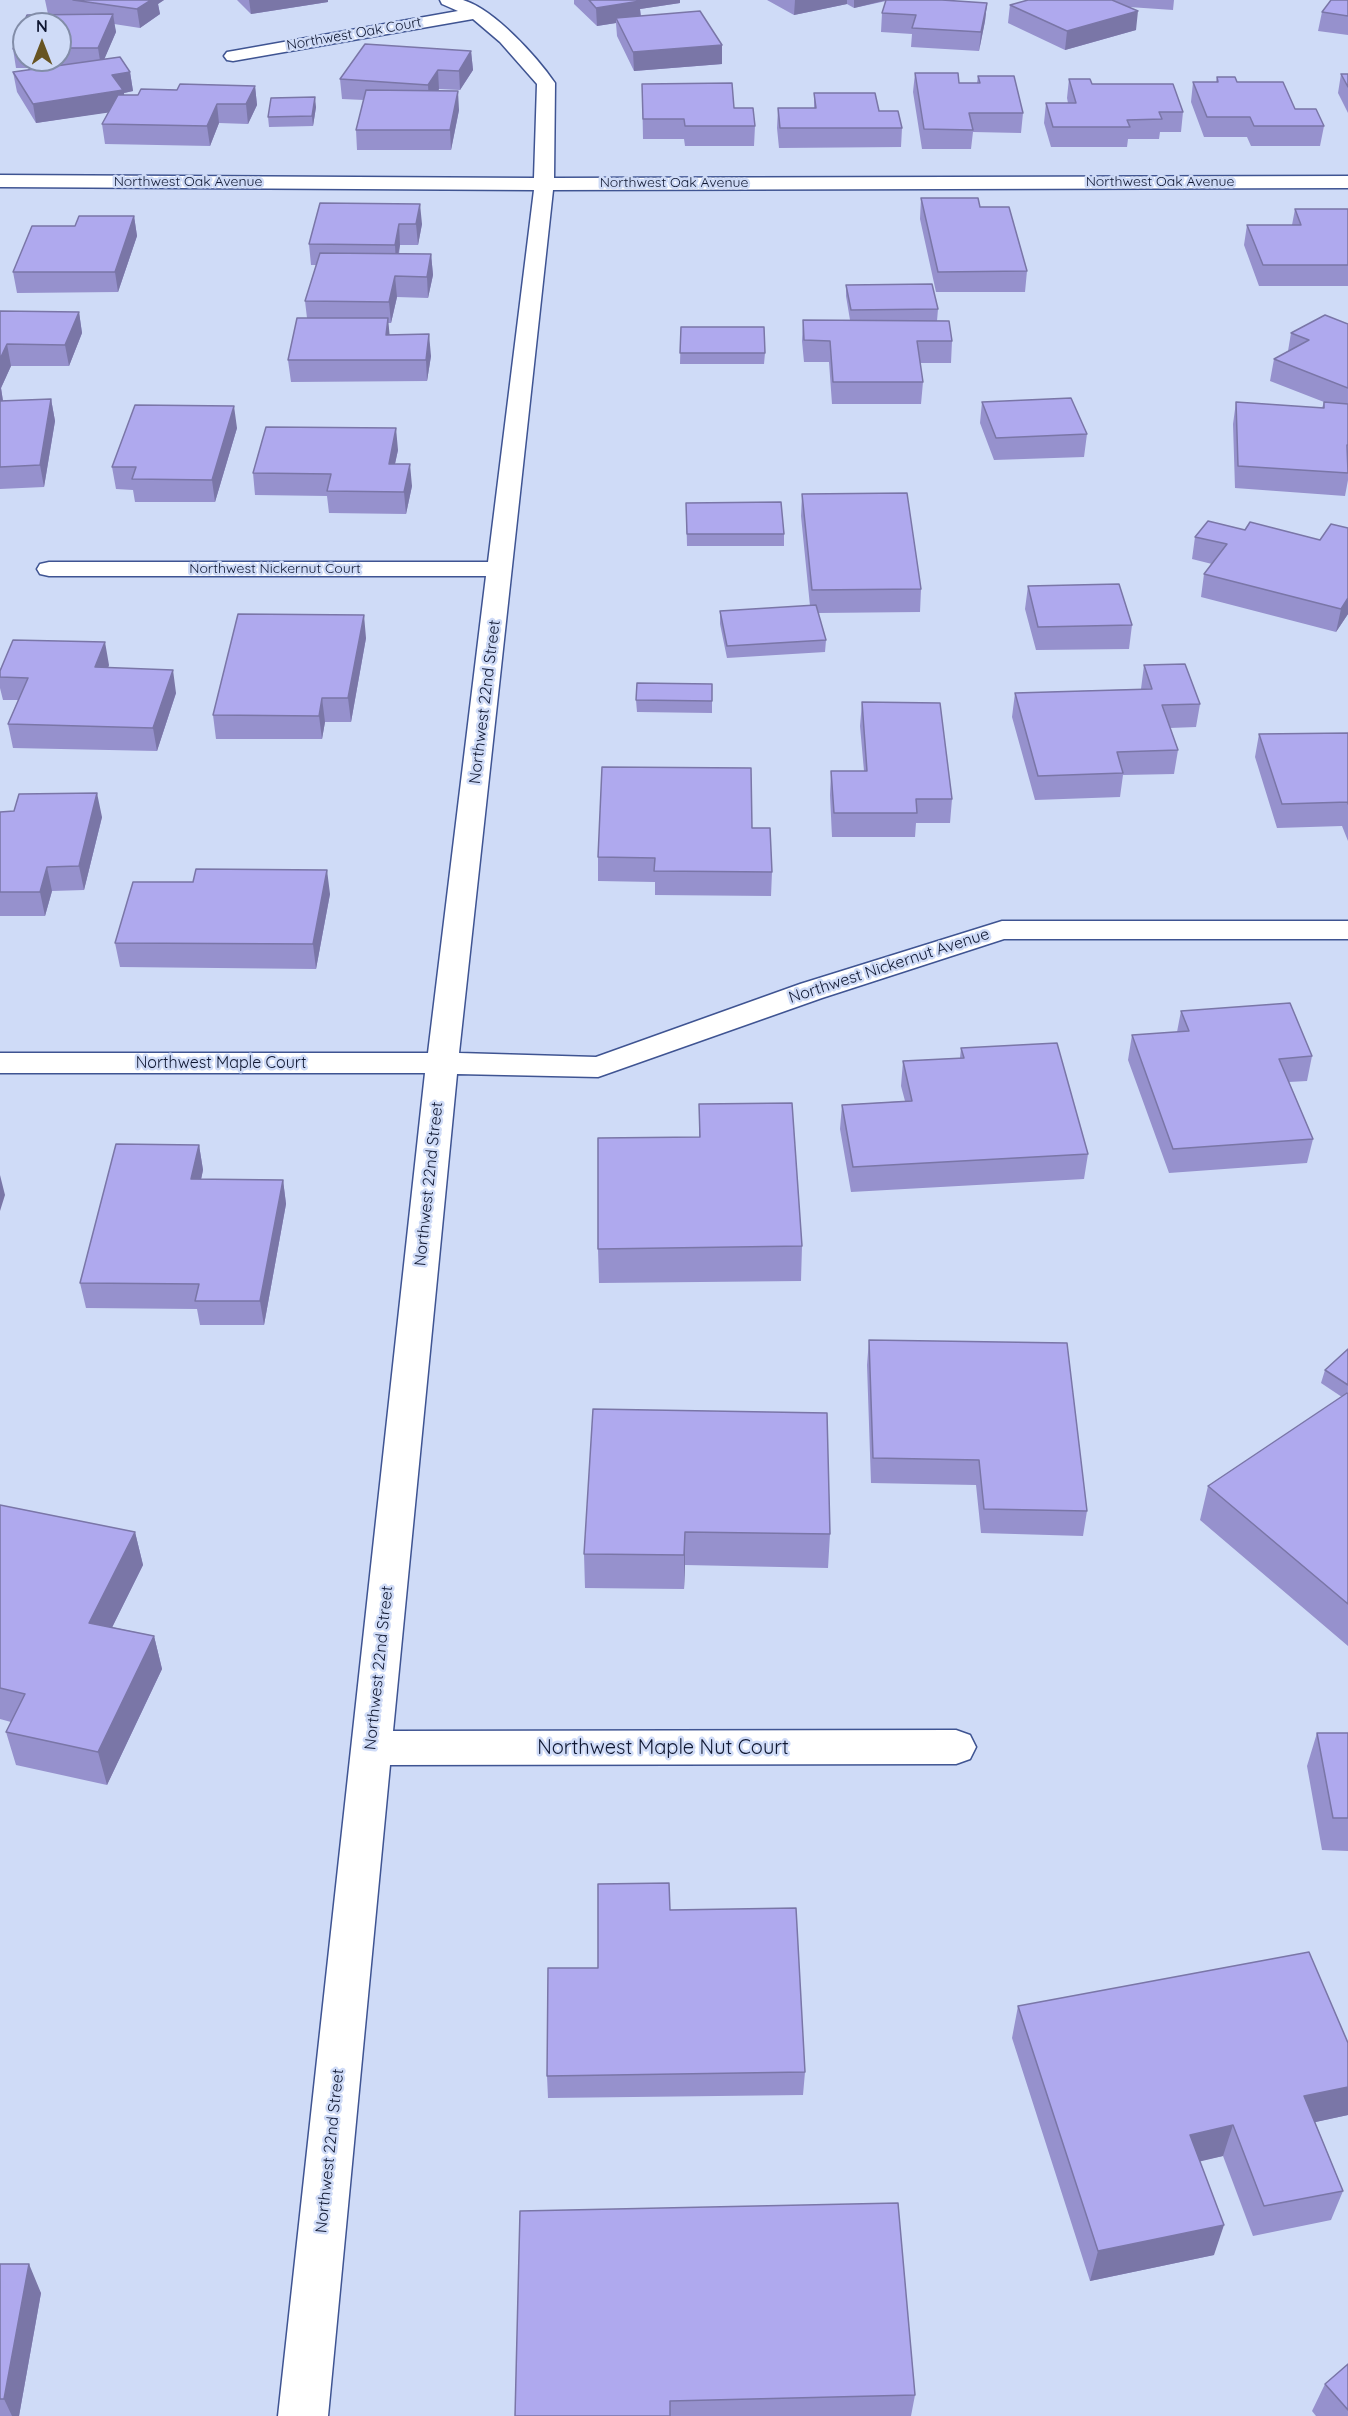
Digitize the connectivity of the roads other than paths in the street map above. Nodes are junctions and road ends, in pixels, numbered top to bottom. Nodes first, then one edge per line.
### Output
1 (462, 6) edge
2 (233, 56) dead end
3 (0, 181) edge
4 (1348, 182) edge
5 (544, 184) junction
6 (49, 569) dead end
7 (500, 569) junction
8 (1348, 930) edge
9 (0, 1063) edge
10 (442, 1063) junction
11 (956, 1747) dead end
12 (370, 1748) junction
13 (303, 2416) edge

1 - 2 street, Northwest Oak Court
1 - 5 street, Northwest 22nd Street
3 - 5 street, Northwest Oak Avenue
4 - 5 street, Northwest Oak Avenue
5 - 7 street, Northwest 22nd Street
6 - 7 street, Northwest Nickernut Court
7 - 10 street, Northwest 22nd Street
8 - 10 street, Northwest Nickernut Avenue
9 - 10 street, Northwest Maple Court
10 - 12 street, Northwest 22nd Street
11 - 12 street, Northwest Maple Nut Court
12 - 13 street, Northwest 22nd Street

